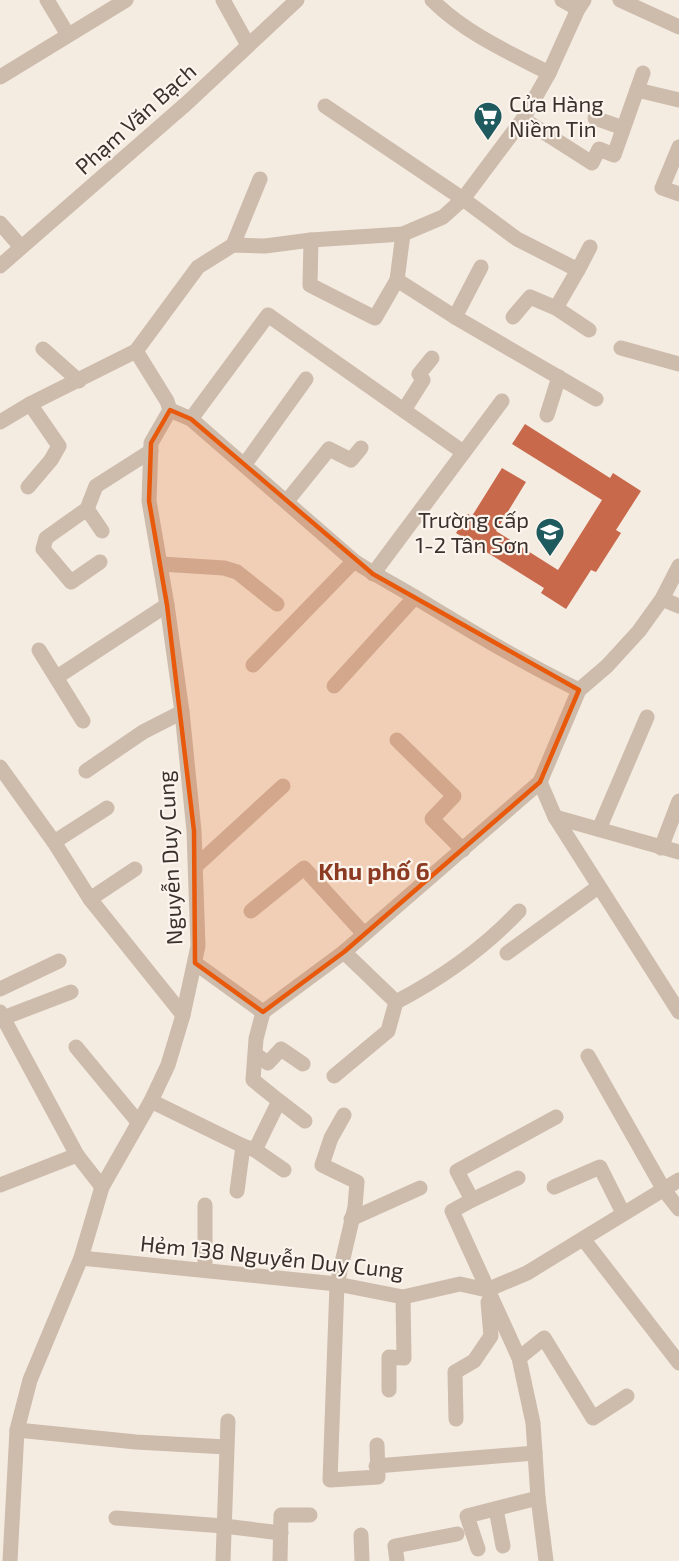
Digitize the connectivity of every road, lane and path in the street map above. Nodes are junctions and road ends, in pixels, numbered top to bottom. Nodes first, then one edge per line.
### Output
1 (47, 0) edge
2 (126, 0) edge
3 (223, 0) edge
4 (297, 0) edge
5 (432, 0) edge
6 (562, 0) edge
7 (620, 0) edge
8 (581, 5) edge
9 (679, 27) edge
10 (68, 35) junction
11 (248, 45) junction
12 (549, 73) junction
13 (643, 73) dead end
14 (0, 77) edge
15 (637, 90) junction
16 (679, 100) edge
17 (325, 106) dead end
18 (595, 118) dead end
19 (523, 119) junction
20 (623, 128) junction
21 (678, 151) edge
22 (260, 179) dead end
23 (679, 194) edge
24 (463, 199) junction
25 (0, 223) edge
26 (403, 234) junction
27 (311, 240) junction
28 (233, 245) junction
29 (21, 247) junction
30 (590, 247) dead end
31 (0, 266) edge
32 (481, 267) dead end
33 (578, 270) junction
34 (397, 280) junction
35 (556, 308) junction
36 (455, 317) junction
37 (513, 317) dead end
38 (589, 330) dead end
39 (621, 348) dead end
40 (43, 349) dead end
41 (136, 351) junction
42 (432, 358) dead end
43 (679, 364) edge
44 (559, 377) junction
45 (306, 379) dead end
46 (79, 381) junction
47 (596, 399) dead end
48 (502, 401) dead end
49 (30, 404) junction
50 (170, 410) junction
51 (404, 410) junction
52 (547, 415) dead end
53 (191, 419) junction
54 (0, 422) edge
55 (361, 448) dead end
56 (152, 451) junction
57 (463, 452) junction
58 (245, 464) junction
59 (28, 487) dead end
60 (287, 501) junction
61 (87, 509) junction
62 (102, 531) dead end
63 (354, 561) junction
64 (100, 562) dead end
65 (161, 564) junction
66 (679, 566) edge
67 (373, 574) junction
68 (415, 597) junction
69 (662, 599) junction
70 (277, 604) dead end
71 (167, 605) junction
72 (679, 606) edge
73 (39, 650) dead end
74 (254, 664) dead end
75 (57, 677) junction
76 (334, 686) dead end
77 (579, 690) junction
78 (182, 712) junction
79 (646, 717) dead end
80 (83, 721) dead end
81 (397, 740) dead end
82 (0, 767) edge
83 (86, 771) dead end
84 (540, 782) junction
85 (283, 786) dead end
86 (679, 801) edge
87 (107, 807) dead end
88 (555, 817) junction
89 (598, 829) junction
90 (54, 842) junction
91 (661, 848) junction
92 (463, 850) junction
93 (679, 852) edge
94 (196, 866) junction
95 (135, 869) dead end
96 (598, 887) junction
97 (90, 899) junction
98 (251, 911) dead end
99 (519, 911) dead end
100 (364, 934) junction
101 (344, 952) junction
102 (507, 953) dead end
103 (59, 962) dead end
104 (195, 963) junction
105 (0, 989) edge
106 (71, 992) dead end
107 (396, 1002) junction
108 (263, 1012) junction
109 (679, 1012) edge
110 (2, 1015) edge
111 (183, 1015) junction
112 (76, 1047) dead end
113 (256, 1055) junction
114 (588, 1056) dead end
115 (303, 1064) dead end
116 (334, 1076) dead end
117 (151, 1101) junction
118 (279, 1101) junction
119 (344, 1115) dead end
120 (556, 1117) dead end
121 (305, 1121) dead end
122 (138, 1122) junction
123 (249, 1148) junction
124 (76, 1155) junction
125 (284, 1170) dead end
126 (518, 1178) dead end
127 (679, 1180) edge
128 (3, 1181) edge
129 (102, 1187) junction
130 (554, 1187) dead end
131 (420, 1188) dead end
132 (664, 1190) junction
133 (237, 1191) dead end
134 (471, 1200) junction
135 (205, 1205) dead end
136 (679, 1209) edge
137 (622, 1213) junction
138 (351, 1219) junction
139 (584, 1240) junction
140 (81, 1258) junction
141 (205, 1270) junction
142 (337, 1284) junction
143 (487, 1290) junction
144 (403, 1297) junction
145 (519, 1358) junction
146 (679, 1363) edge
147 (389, 1390) dead end
148 (627, 1396) dead end
149 (456, 1419) dead end
150 (228, 1421) dead end
151 (17, 1430) junction
152 (377, 1444) dead end
153 (226, 1447) junction
154 (535, 1453) junction
155 (376, 1466) junction
156 (538, 1498) junction
157 (7, 1500) edge
158 (496, 1509) junction
159 (310, 1515) dead end
160 (116, 1518) dead end
161 (224, 1526) junction
162 (281, 1533) junction
163 (457, 1534) dead end
164 (361, 1535) dead end
165 (503, 1546) dead end
166 (478, 1549) dead end
167 (10, 1561) edge
168 (223, 1561) edge
169 (280, 1561) edge
170 (362, 1561) edge
171 (397, 1561) edge
172 (546, 1561) edge

1 - 10 street
2 - 10 street
3 - 11 street
4 - 11 street, Phạm Văn Bạch
5 - 12 street
6 - 8 street
7 - 9 street
8 - 12 street
10 - 14 street
11 - 29 street, Phạm Văn Bạch
12 - 19 street
13 - 15 street
15 - 16 street
15 - 20 street
17 - 24 street
18 - 20 street
19 - 20 street
19 - 24 street
21 - 23 street
22 - 28 street
24 - 26 street
24 - 33 street
25 - 29 street
26 - 27 street
26 - 34 street
27 - 28 street
27 - 34 street
28 - 41 street
29 - 31 street, Phạm Văn Bạch
30 - 33 street
32 - 36 street
33 - 35 street
34 - 36 street
35 - 37 street
35 - 38 street
36 - 44 street
39 - 43 street
40 - 46 street
41 - 46 street
41 - 50 street
42 - 51 street
44 - 47 street
44 - 52 street
45 - 58 street
46 - 49 street
48 - 57 street
49 - 54 street
49 - 59 street
50 - 53 street
50 - 56 street, Nguyễn Duy Cung
51 - 53 street
51 - 57 street
53 - 58 street
55 - 60 street
56 - 61 street
56 - 65 street, Nguyễn Duy Cung
57 - 67 street
58 - 60 street
60 - 63 street
61 - 62 street
61 - 64 street
63 - 67 street
63 - 74 street
65 - 70 street
65 - 71 street, Nguyễn Duy Cung
66 - 69 street
67 - 68 street
68 - 76 street
68 - 77 street
69 - 72 street
69 - 77 street
71 - 75 street
71 - 78 street, Nguyễn Duy Cung
73 - 75 street
75 - 80 street
77 - 84 street
78 - 83 street
78 - 94 street, Nguyễn Duy Cung
79 - 89 street
81 - 92 street
82 - 90 street
84 - 88 street
84 - 92 street
85 - 94 street
86 - 91 street
87 - 90 street
88 - 89 street
88 - 96 street
89 - 91 street
90 - 97 street
91 - 93 street
92 - 100 street
94 - 104 street, Nguyễn Duy Cung
95 - 97 street
96 - 102 street
96 - 109 street
97 - 111 street
98 - 100 street
99 - 107 street
100 - 101 street
101 - 107 street
101 - 108 street
103 - 105 street
104 - 108 street
104 - 111 street, Nguyễn Duy Cung
106 - 110 street
107 - 116 street
108 - 113 street
110 - 124 street
111 - 117 street, Nguyễn Duy Cung
112 - 122 street
113 - 115 street
113 - 118 street
114 - 132 street
117 - 122 street, Nguyễn Duy Cung
117 - 123 street
118 - 121 street
118 - 123 street
119 - 138 street
120 - 134 street
122 - 129 street, Nguyễn Duy Cung
123 - 125 street
123 - 133 street
124 - 128 street
124 - 129 street
126 - 134 street
127 - 132 street
129 - 140 street, Nguyễn Duy Cung
130 - 137 street
131 - 138 street
132 - 136 street
132 - 137 street
134 - 143 street
135 - 141 street
137 - 139 street
138 - 142 street
139 - 143 street
139 - 146 street
140 - 141 street, Hẻm 138 Nguyễn Duy Cung
140 - 151 street, Nguyễn Duy Cung
141 - 142 street, Hẻm 138 Nguyễn Duy Cung
142 - 144 street, Hẻm 138 Nguyễn Duy Cung
142 - 155 street
143 - 144 street, Hẻm 138 Nguyễn Duy Cung
143 - 145 street
143 - 149 street
144 - 147 street
145 - 148 street
145 - 154 street
150 - 153 street
151 - 153 street
151 - 157 street, Nguyễn Duy Cung
152 - 155 street
153 - 161 street
154 - 155 street
154 - 156 street
156 - 158 street
156 - 172 street
157 - 167 street, Nguyễn Duy Cung
158 - 165 street
158 - 166 street
159 - 162 street
160 - 161 street
161 - 162 street
161 - 168 street
162 - 169 street
163 - 171 street
164 - 170 street

